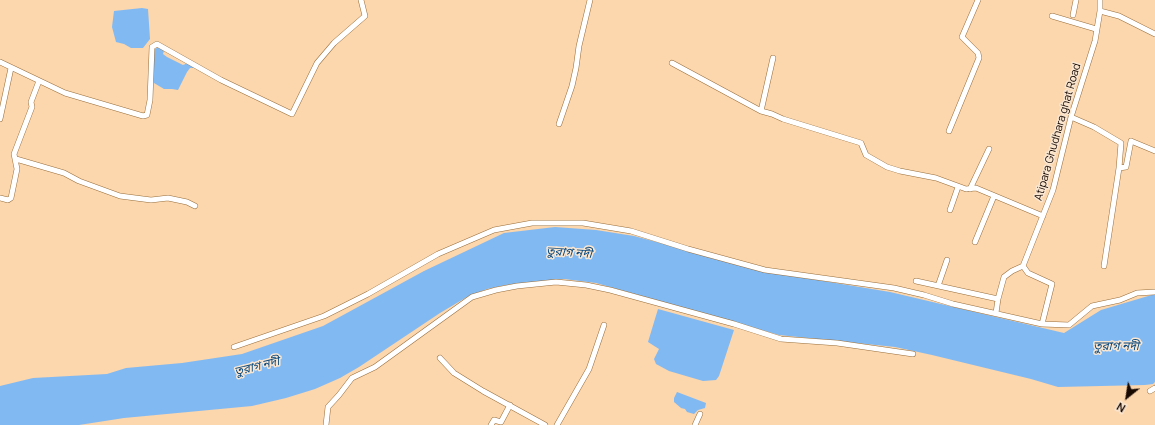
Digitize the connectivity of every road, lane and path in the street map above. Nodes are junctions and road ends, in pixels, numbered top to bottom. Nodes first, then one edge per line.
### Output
1 (361, 0) edge
2 (590, 0) edge
3 (978, 0) edge
4 (1076, 0) edge
5 (1100, 0) edge
6 (1100, 11) junction
7 (1052, 16) dead end
8 (1073, 16) dead end
9 (1096, 29) junction
10 (1155, 34) edge
11 (774, 58) dead end
12 (0, 62) edge
13 (672, 63) dead end
14 (11, 68) junction
15 (39, 81) junction
16 (761, 111) junction
17 (1071, 117) junction
18 (0, 119) edge
19 (559, 124) dead end
20 (949, 130) dead end
21 (1131, 140) junction
22 (1121, 143) junction
23 (989, 149) dead end
24 (1155, 151) edge
25 (16, 159) junction
26 (1119, 168) junction
27 (958, 187) junction
28 (970, 189) junction
29 (994, 196) junction
30 (0, 198) edge
31 (195, 206) dead end
32 (950, 210) dead end
33 (1043, 216) junction
34 (975, 242) dead end
35 (947, 260) dead end
36 (1023, 266) junction
37 (1104, 266) dead end
38 (916, 281) dead end
39 (938, 286) junction
40 (1155, 292) edge
41 (998, 299) junction
42 (996, 313) junction
43 (1042, 324) junction
44 (604, 325) dead end
45 (234, 347) dead end
46 (913, 354) dead end
47 (440, 358) dead end
48 (510, 405) junction
49 (700, 414) dead end
50 (326, 425) edge
51 (491, 425) edge
52 (545, 425) edge
53 (557, 425) edge
54 (695, 425) edge

1 - 15 street
2 - 19 street
3 - 20 street
4 - 8 street
5 - 6 street, Atipara Ghudhara ghat Road
6 - 9 street, Atipara Ghudhara ghat Road
6 - 10 street
7 - 9 street
9 - 17 street, Atipara Ghudhara ghat Road
11 - 16 street
12 - 14 street
13 - 16 street
14 - 15 street
14 - 18 street
15 - 25 street
16 - 27 street
17 - 22 street
17 - 33 street, Atipara Ghudhara ghat Road
21 - 22 street
21 - 24 street
21 - 26 street
22 - 26 street
23 - 28 street
25 - 30 street
25 - 31 street
26 - 37 street
27 - 28 street
27 - 32 street
28 - 29 street
29 - 33 street
29 - 34 street
33 - 36 street, Atipara Ghudhara ghat Road
35 - 39 street
36 - 41 street
36 - 43 street
38 - 39 street
39 - 41 street
40 - 43 street
41 - 42 street
42 - 43 street
42 - 45 street
44 - 53 street
46 - 50 street
47 - 48 street
48 - 51 street
48 - 52 street
49 - 54 street

